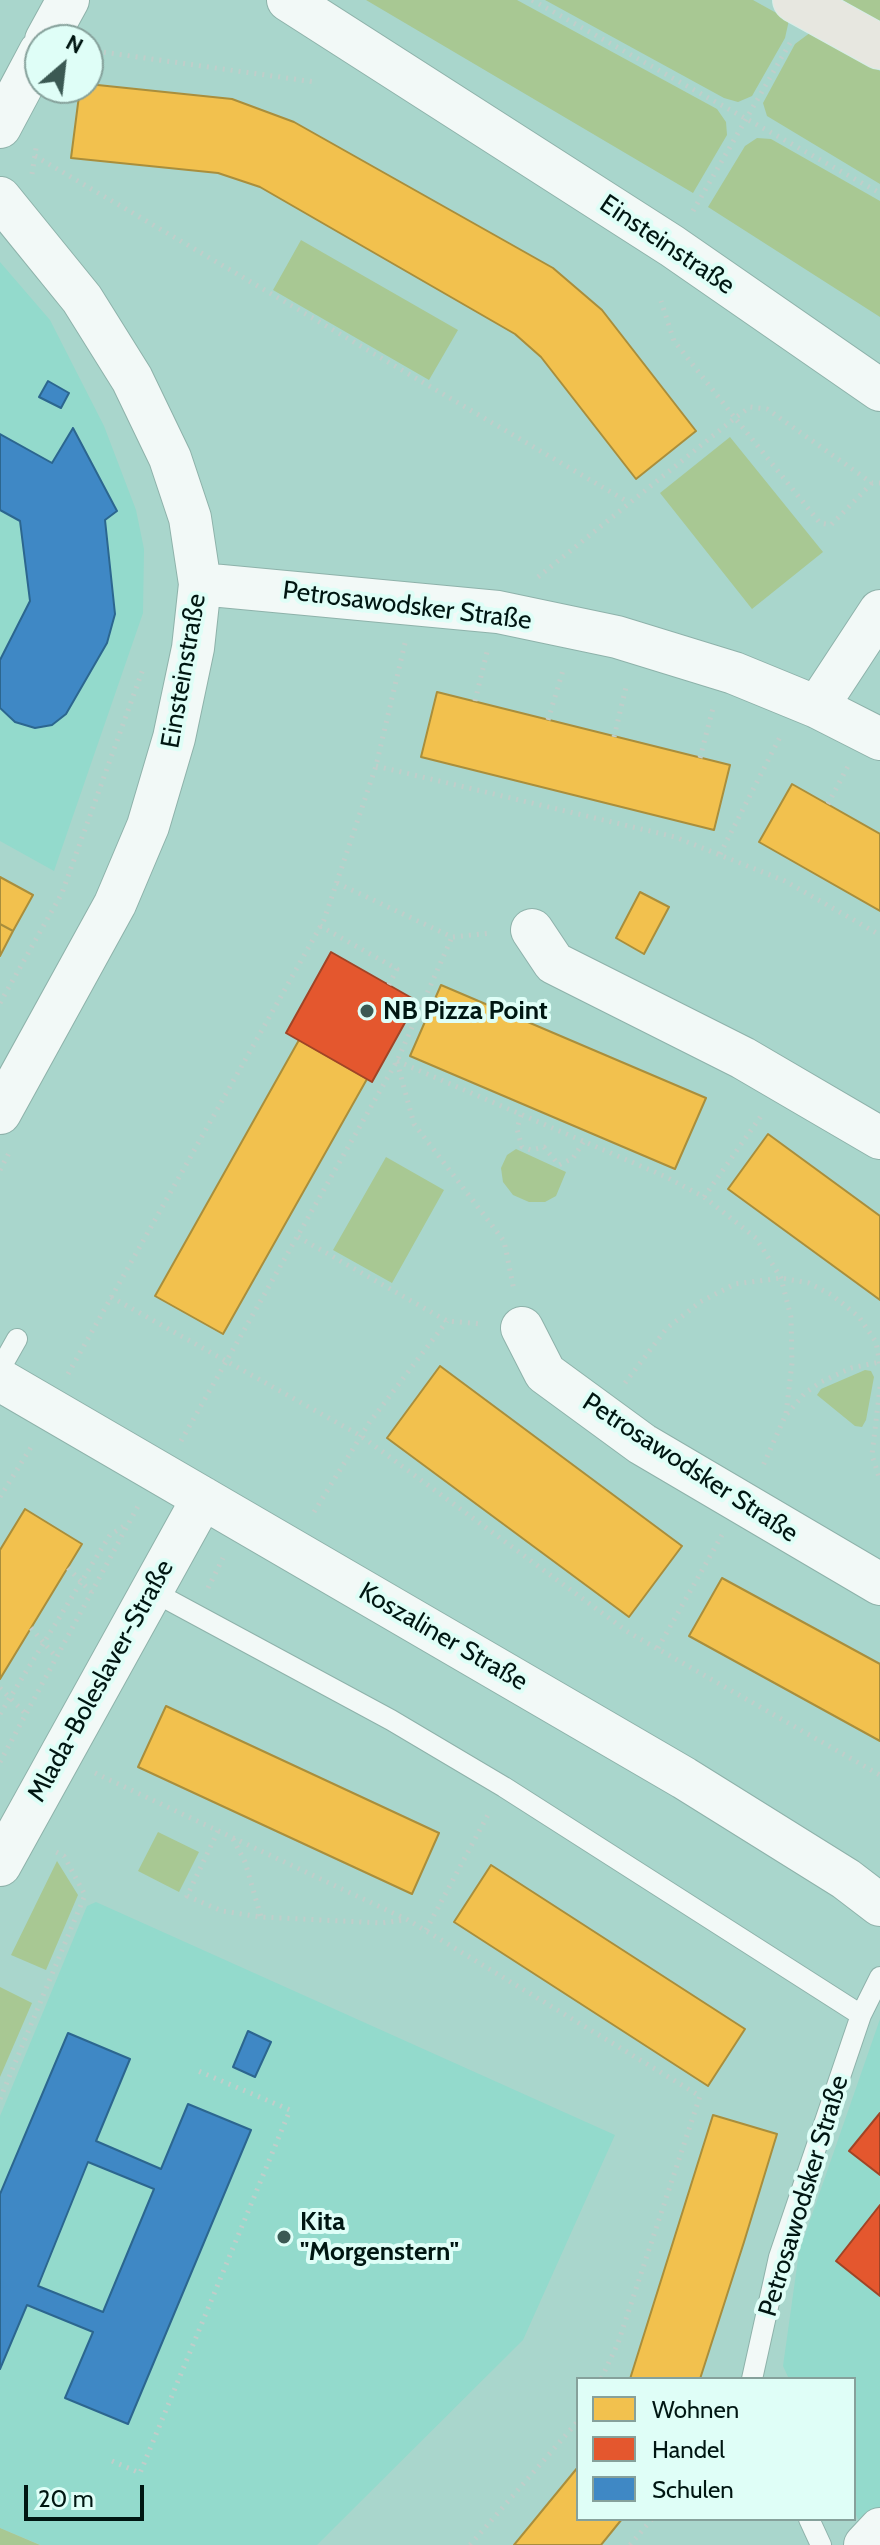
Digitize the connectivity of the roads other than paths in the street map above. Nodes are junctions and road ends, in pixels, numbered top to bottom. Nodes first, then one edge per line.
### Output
1 (68, 0) edge
2 (288, 0) edge
3 (803, 4) edge
4 (55, 24) edge
5 (880, 47) edge
6 (27, 104) edge
7 (19, 134) edge
8 (15, 188) edge
9 (880, 390) edge
10 (200, 584) junction
11 (880, 611) edge
12 (801, 718) junction
13 (863, 758) edge
14 (532, 930) dead end
15 (8, 1128) edge
16 (880, 1138) edge
17 (522, 1328) dead end
18 (17, 1339) dead end
19 (0, 1369) edge
20 (0, 1380) edge
21 (203, 1498) junction
22 (880, 1584) edge
23 (152, 1591) junction
24 (10, 1847) edge
25 (880, 1905) edge
26 (880, 1977) edge
27 (861, 2015) junction
28 (752, 2377) edge
29 (810, 2521) edge
30 (880, 2529) edge
31 (821, 2545) edge
32 (865, 2545) edge

1 - 4 street
2 - 9 street, Einsteinstraße
3 - 5 main road
6 - 7 street
8 - 10 street, Einsteinstraße
10 - 12 street, Petrosawodsker Straße
10 - 15 street, Einsteinstraße
11 - 12 street
12 - 13 street, Petrosawodsker Straße
14 - 16 street
17 - 22 street, Petrosawodsker Straße
18 - 19 lane
20 - 21 street, Koszaliner Straße
21 - 23 street, Mlada-Boleslaver-Straße
21 - 25 street, Koszaliner Straße
23 - 24 street, Mlada-Boleslaver-Straße
23 - 27 lane
26 - 27 lane
27 - 28 lane, Petrosawodsker Straße
29 - 31 lane
30 - 32 street

